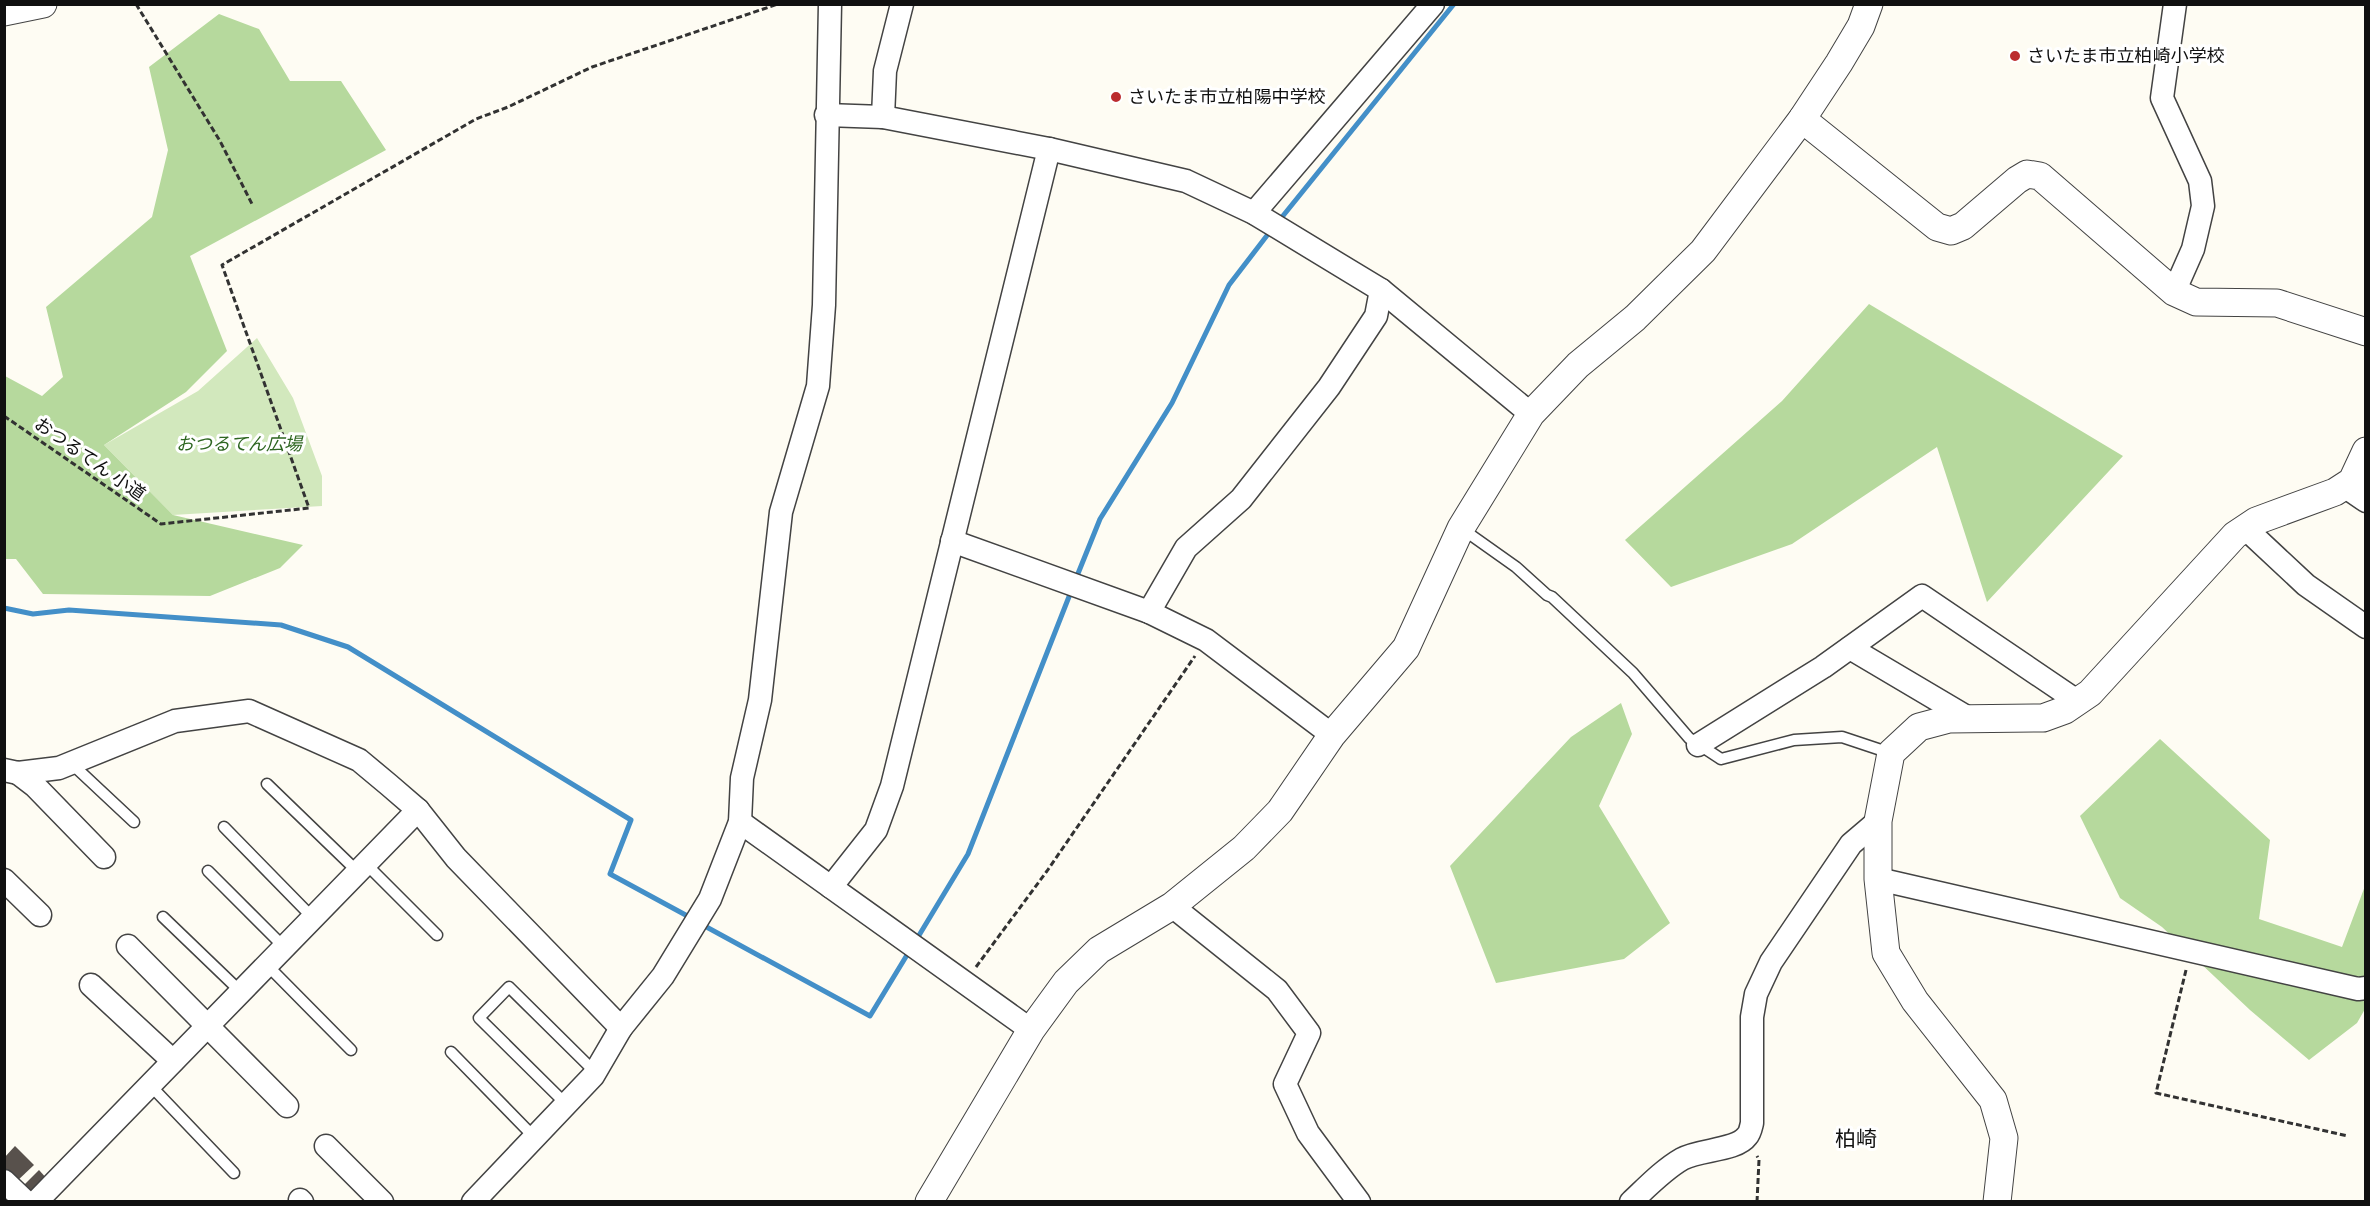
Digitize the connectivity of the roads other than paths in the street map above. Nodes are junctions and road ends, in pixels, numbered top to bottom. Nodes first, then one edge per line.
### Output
1 (43, 4) edge
2 (830, 4) edge
3 (902, 4) edge
4 (1433, 4) edge
5 (1869, 4) edge
6 (2175, 4) edge
7 (4, 12) edge
8 (826, 115) junction
9 (884, 117) junction
10 (1802, 119) junction
11 (1049, 149) junction
12 (1254, 213) junction
13 (1381, 290) junction
14 (2174, 292) junction
15 (2366, 332) edge
16 (1531, 414) junction
17 (2366, 451) edge
18 (2355, 493) edge
19 (1461, 528) junction
20 (2245, 528) junction
21 (952, 541) junction
22 (1149, 612) junction
23 (2366, 627) edge
24 (1850, 648) junction
25 (2078, 701) junction
26 (1971, 718) junction
27 (1332, 735) junction
28 (1698, 745) junction
29 (1891, 753) junction
30 (71, 763) junction
31 (9, 777) edge
32 (267, 784) dead end
33 (418, 810) junction
34 (1878, 821) junction
35 (134, 822) dead end
36 (740, 822) junction
37 (224, 827) dead end
38 (104, 857) dead end
39 (362, 868) junction
40 (208, 871) dead end
41 (1878, 879) junction
42 (4, 880) edge
43 (831, 887) junction
44 (1172, 906) junction
45 (40, 915) dead end
46 (163, 917) dead end
47 (313, 918) junction
48 (437, 936) dead end
49 (128, 946) dead end
50 (284, 947) junction
51 (267, 965) junction
52 (91, 985) dead end
53 (2366, 988) edge
54 (240, 992) junction
55 (208, 1025) junction
56 (621, 1028) junction
57 (1031, 1030) junction
58 (351, 1050) dead end
59 (451, 1052) dead end
60 (173, 1061) junction
61 (595, 1072) junction
62 (150, 1085) junction
63 (566, 1104) junction
64 (287, 1106) dead end
65 (534, 1137) junction
66 (326, 1146) dead end
67 (234, 1173) dead end
68 (4, 1181) edge
69 (26, 1202) edge
70 (36, 1202) edge
71 (382, 1202) edge
72 (473, 1202) edge
73 (929, 1202) edge
74 (1359, 1202) edge
75 (1631, 1202) edge
76 (1997, 1202) edge

1 - 7 street
2 - 8 street
3 - 9 street
4 - 12 street
5 - 10 street
6 - 14 street
8 - 9 street
8 - 36 street
9 - 11 street
10 - 14 street
10 - 16 street
11 - 12 street
11 - 21 street
12 - 13 street
13 - 16 street
13 - 22 street
14 - 15 street
16 - 19 street
17 - 18 street
18 - 20 street
19 - 27 street
19 - 28 lane
20 - 23 street
20 - 25 street
21 - 22 street
21 - 43 street
22 - 27 street
24 - 25 street
24 - 26 street
24 - 28 street
25 - 26 street
26 - 29 street
27 - 44 street
28 - 29 lane
29 - 34 street
30 - 31 street
30 - 33 street
30 - 35 lane
31 - 38 street
32 - 39 lane
33 - 39 street
33 - 56 street
34 - 41 street
34 - 75 street
36 - 43 street
36 - 56 street
37 - 47 lane
39 - 47 street
39 - 48 lane
40 - 50 lane
41 - 53 street
41 - 76 street
42 - 45 street
43 - 57 street
44 - 57 street
44 - 74 street
46 - 54 lane
47 - 50 street
49 - 55 street
50 - 51 street
51 - 54 street
51 - 58 lane
52 - 60 street
54 - 55 street
55 - 60 street
55 - 64 street
56 - 61 street
57 - 73 street
59 - 65 lane
60 - 62 street
61 - 63 street
61 - 63 lane
62 - 67 lane
62 - 70 street
63 - 65 street
65 - 72 street
66 - 71 street
68 - 69 street

